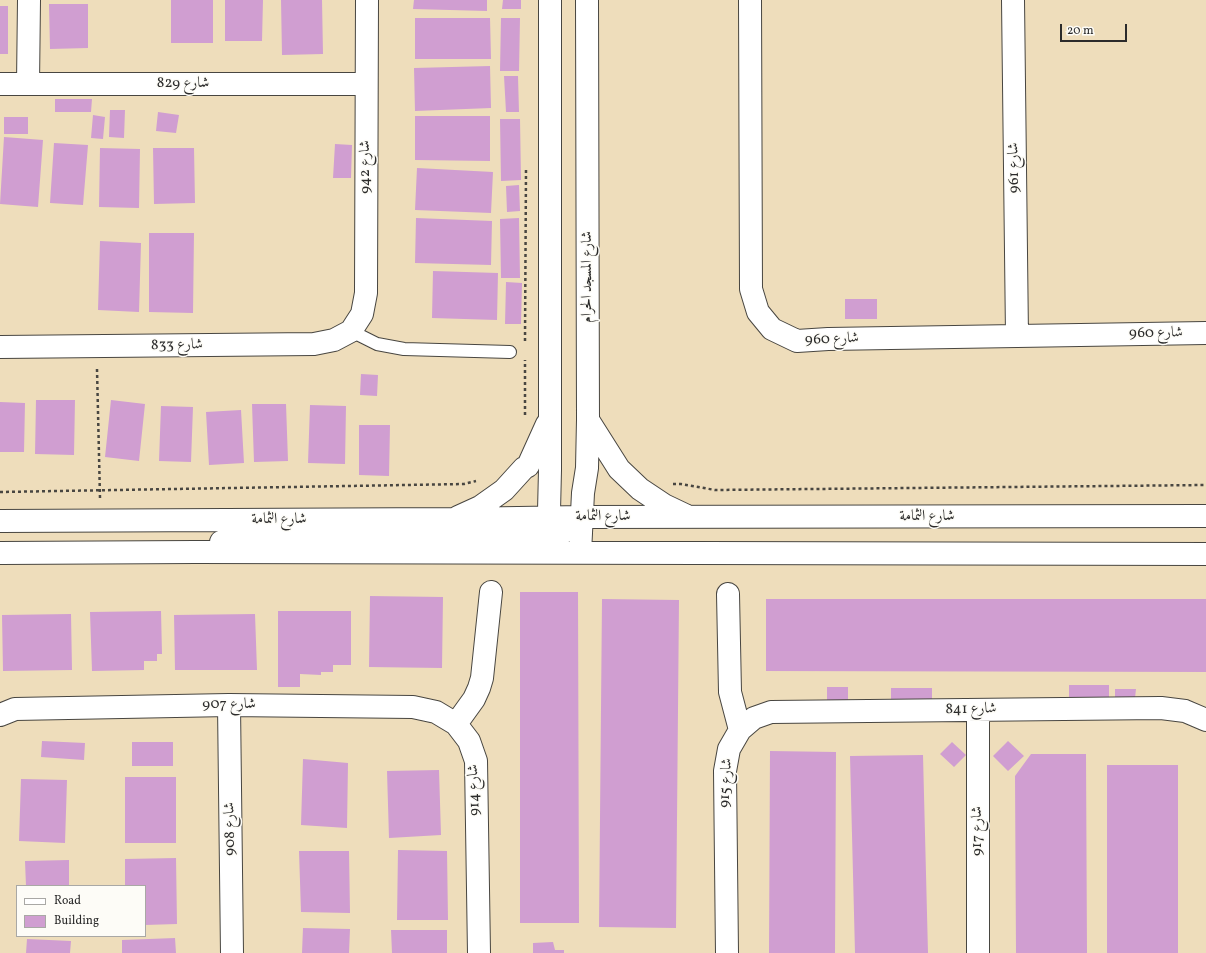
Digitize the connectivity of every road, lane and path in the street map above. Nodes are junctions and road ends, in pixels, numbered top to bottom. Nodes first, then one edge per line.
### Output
1 (29, 0) edge
2 (367, 0) edge
3 (550, 0) edge
4 (587, 0) edge
5 (750, 0) edge
6 (1012, 0) edge
7 (0, 84) edge
8 (28, 84) junction
9 (366, 84) junction
10 (526, 170) dead end
11 (351, 331) junction
12 (1206, 333) edge
13 (1017, 336) junction
14 (525, 345) dead end
15 (96, 346) junction
16 (0, 347) edge
17 (510, 352) dead end
18 (525, 352) dead end
19 (525, 416) dead end
20 (550, 417) junction
21 (588, 420) junction
22 (1206, 516) edge
23 (582, 517) junction
24 (690, 517) junction
25 (454, 519) junction
26 (100, 520) junction
27 (0, 521) edge
28 (549, 535) junction
29 (0, 553) edge
30 (580, 553) junction
31 (1206, 554) edge
32 (491, 592) dead end
33 (728, 594) dead end
34 (229, 705) junction
35 (978, 710) junction
36 (0, 715) edge
37 (1206, 720) edge
38 (456, 724) junction
39 (740, 730) junction
40 (232, 953) edge
41 (479, 953) edge
42 (726, 953) edge
43 (978, 953) edge

1 - 8 street
2 - 9 street, شارع 942
3 - 20 street
4 - 21 street, شارع المسجد الحرام
5 - 13 street, شارع 960
6 - 13 street, شارع 961
7 - 8 street, شارع 829
8 - 9 street, شارع 829
9 - 11 street, شارع 942
10 - 14 path
11 - 15 street, شارع 833
11 - 17 lane
12 - 13 street, شارع 960
15 - 16 street, شارع 833
15 - 26 path
18 - 19 path
20 - 25 street
20 - 28 street
21 - 23 street, شارع المسجد الحرام
21 - 24 street
22 - 24 street, شارع الثمامة
23 - 24 street, شارع الثمامة
23 - 28 street
23 - 30 street, شارع المسجد الحرام
25 - 26 street, شارع الثمامة
25 - 28 street, شارع الثمامة
26 - 27 street, شارع الثمامة
28 - 29 street, شارع الثمامة
28 - 30 street, شارع الثمامة
30 - 31 street, شارع الثمامة
32 - 38 street
33 - 39 street
34 - 36 street, شارع 907
34 - 38 street, شارع 907
34 - 40 street, شارع 908
35 - 37 street, شارع 841
35 - 39 street, شارع 841
35 - 43 street, شارع 917
38 - 41 street, شارع 914
39 - 42 street, شارع 915

